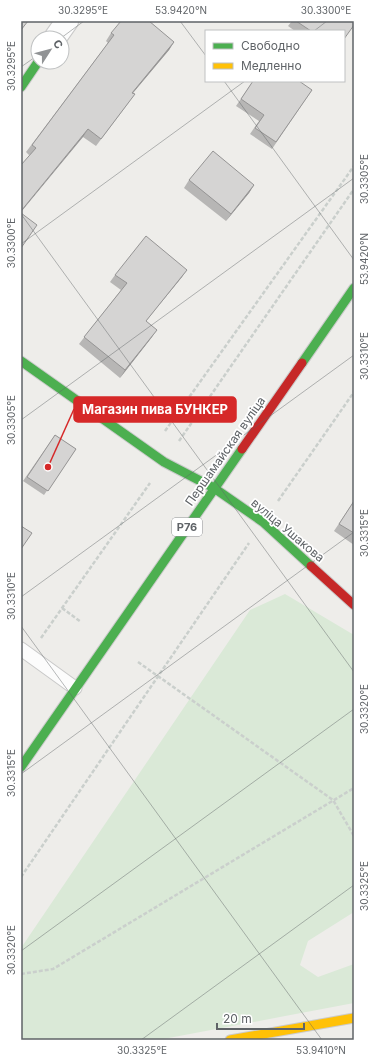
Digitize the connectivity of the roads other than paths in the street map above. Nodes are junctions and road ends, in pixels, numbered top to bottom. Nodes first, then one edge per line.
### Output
1 (67, 21) edge
2 (61, 30) edge
3 (33, 70) edge
4 (21, 87) edge
5 (354, 288) edge
6 (21, 361) edge
7 (214, 488) junction
8 (354, 605) edge
9 (25, 652) edge
10 (75, 688) junction
11 (21, 767) edge
12 (354, 1018) edge
13 (230, 1040) edge

1 - 2 street
3 - 4 main road
5 - 7 main road, Першамайская вуліца / Р76
6 - 7 main road, вуліца Ушакова
7 - 8 main road, вуліца Ушакова
7 - 10 main road, Першамайская вуліца / Р76
9 - 10 lane
10 - 11 main road, Першамайская вуліца / Р76
12 - 13 main road

